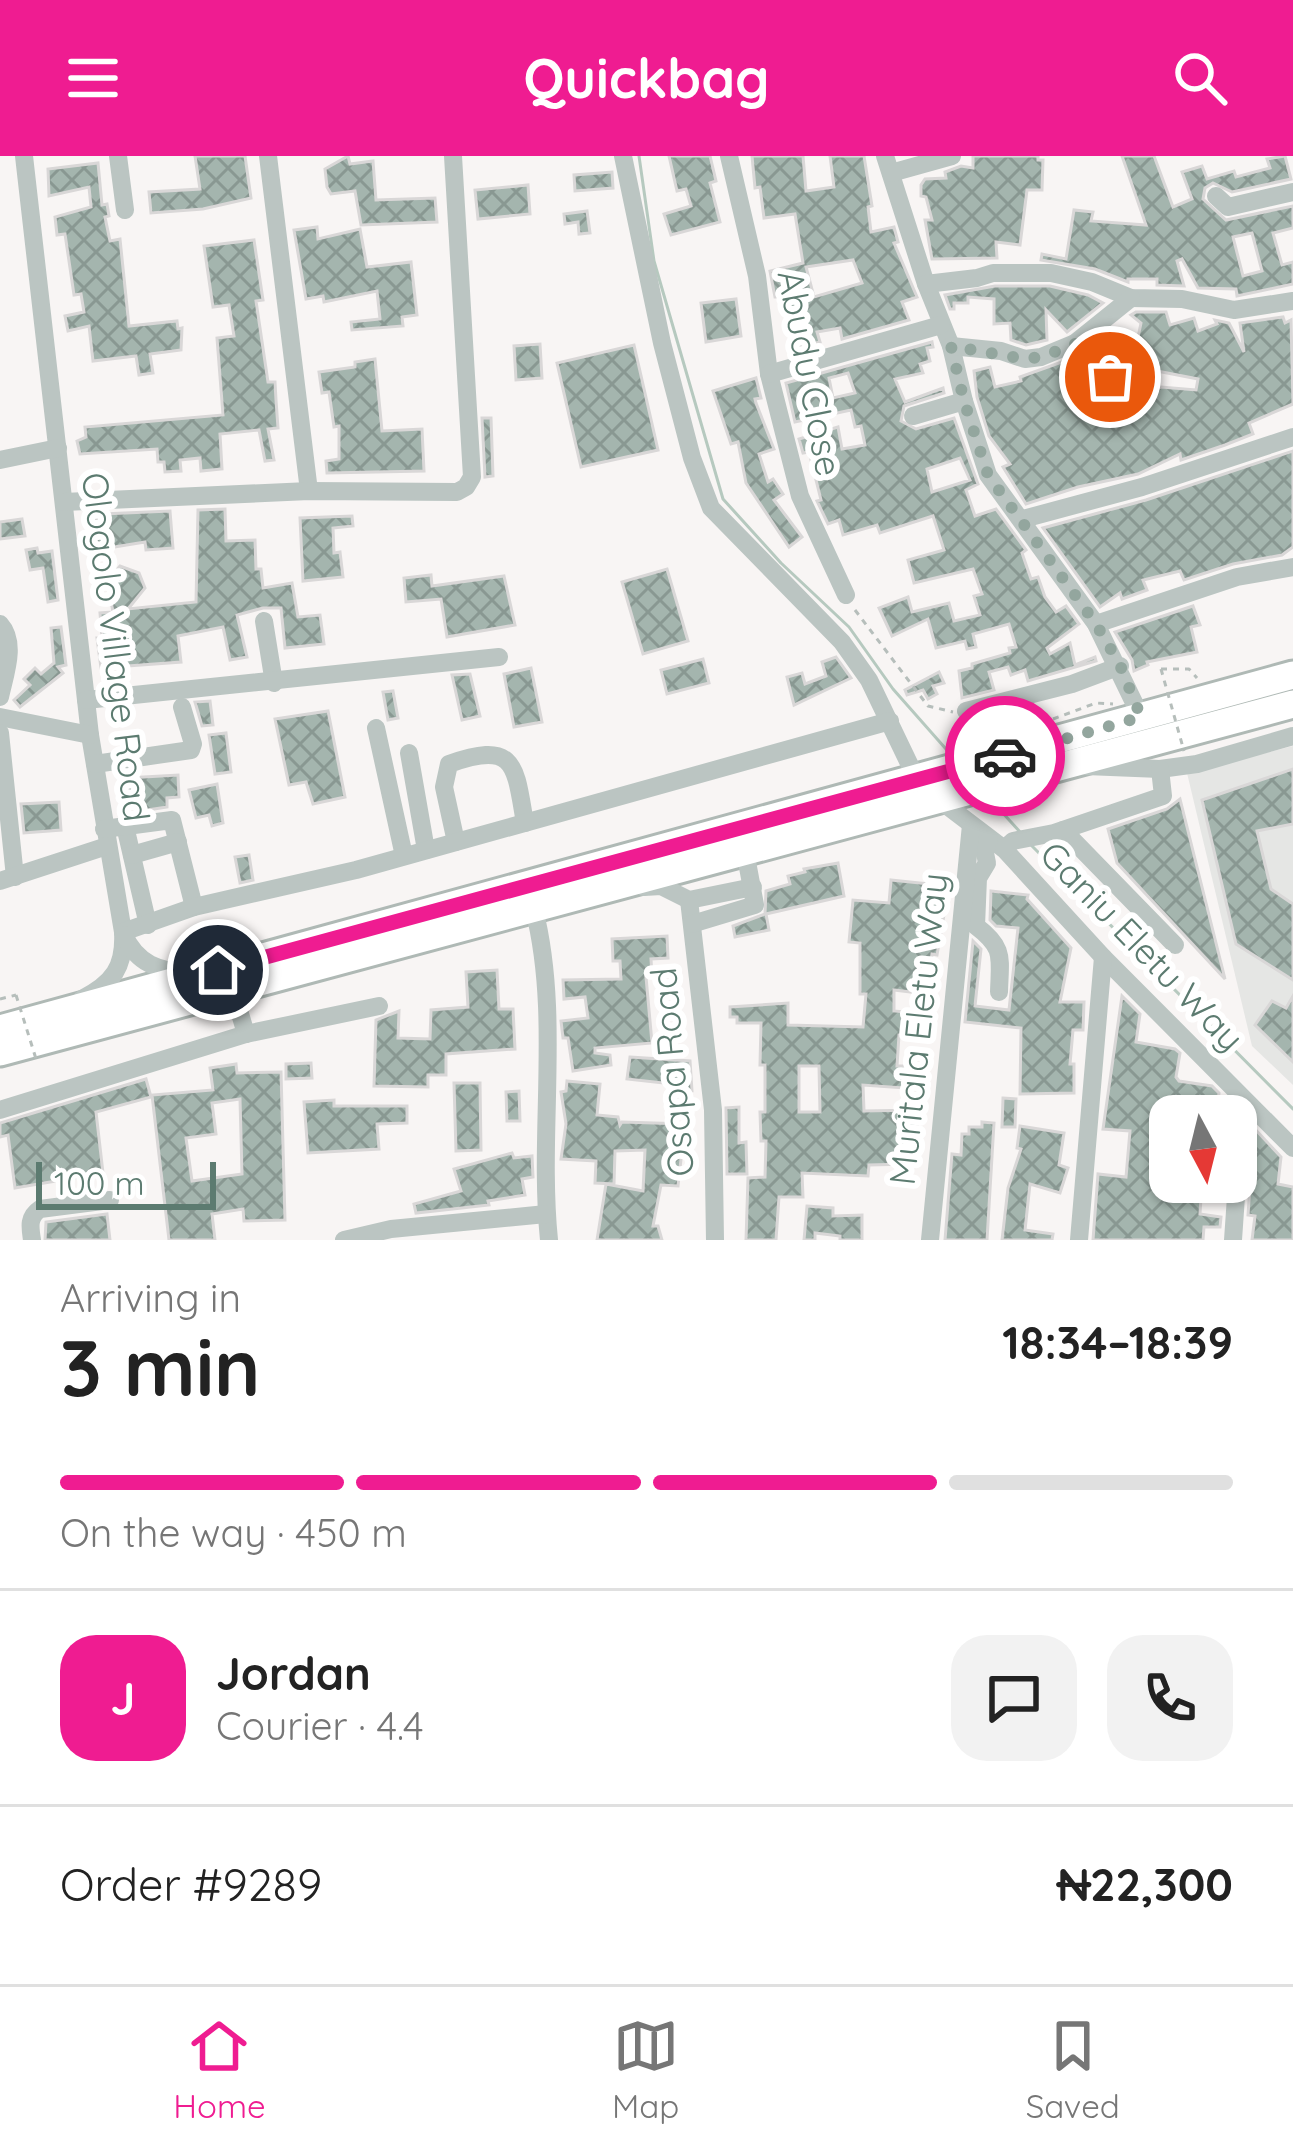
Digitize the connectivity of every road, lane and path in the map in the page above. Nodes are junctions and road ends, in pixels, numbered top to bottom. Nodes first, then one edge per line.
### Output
1 (24, 156) edge
2 (118, 156) edge
3 (268, 156) edge
4 (453, 156) edge
5 (623, 156) edge
6 (729, 156) edge
7 (952, 156) edge
8 (888, 165) edge
9 (1293, 192) edge
10 (1216, 196) dead end
11 (125, 210) dead end
12 (926, 284) junction
13 (1131, 298) junction
14 (1293, 301) edge
15 (941, 325) junction
16 (1075, 344) junction
17 (951, 346) junction
18 (769, 374) junction
19 (1149, 382) dead end
20 (964, 401) junction
21 (913, 416) dead end
22 (1293, 437) edge
23 (58, 448) junction
24 (0, 460) edge
25 (309, 491) junction
26 (64, 502) junction
27 (1023, 519) junction
28 (1293, 567) edge
29 (846, 595) joint
30 (264, 621) dead end
31 (0, 624) edge
32 (1096, 624) junction
33 (499, 657) dead end
34 (1120, 665) junction
35 (1189, 669) dead end
36 (1293, 675) edge
37 (274, 683) junction
38 (1293, 694) edge
39 (0, 697) edge
40 (86, 700) junction
41 (1293, 704) edge
42 (182, 707) dead end
43 (966, 711) joint
44 (0, 717) edge
45 (1141, 717) junction
46 (890, 721) junction
47 (376, 728) dead end
48 (0, 733) edge
49 (90, 735) junction
50 (1293, 736) edge
51 (1184, 751) dead end
52 (409, 753) dead end
53 (1102, 753) junction
54 (94, 764) junction
55 (1056, 766) junction
56 (1160, 769) junction
57 (992, 771) junction
58 (935, 787) junction
59 (525, 823) junction
60 (971, 825) junction
61 (125, 826) junction
62 (1059, 832) junction
63 (106, 838) junction
64 (178, 842) junction
65 (456, 842) junction
66 (1002, 844) junction
67 (747, 849) junction
68 (426, 850) junction
69 (132, 855) junction
70 (404, 856) junction
71 (7, 879) edge
72 (752, 887) junction
73 (610, 889) junction
74 (689, 900) junction
75 (194, 907) junction
76 (534, 909) junction
77 (692, 924) junction
78 (148, 925) junction
79 (123, 932) junction
80 (1174, 945) dead end
81 (1102, 957) junction
82 (225, 980) junction
83 (999, 992) dead end
84 (0, 999) edge
85 (379, 1006) dead end
86 (51, 1015) junction
87 (0, 1028) edge
88 (246, 1034) junction
89 (0, 1052) edge
90 (37, 1062) dead end
91 (0, 1110) edge
92 (1293, 1148) edge
93 (110, 1200) dead end
94 (1235, 1203) edge
95 (546, 1214) junction
96 (392, 1235) edge
97 (32, 1240) edge
98 (344, 1240) edge
99 (549, 1240) edge
100 (716, 1240) edge
101 (930, 1240) edge
102 (1079, 1240) edge
103 (1232, 1240) edge

1 - 23 street, Ologolo Village Road
2 - 11 street
3 - 25 street
4 - 25 street
5 - 46 street
6 - 18 street, Abudu Close
7 - 8 street
8 - 12 street
9 - 10 street
12 - 13 street
12 - 15 street
13 - 14 street
13 - 16 street
15 - 17 street
15 - 18 street
16 - 17 street
16 - 19 street
17 - 20 street
18 - 29 street, Abudu Close
20 - 21 street
20 - 27 street
22 - 27 street
23 - 24 street
23 - 26 street, Ologolo Village Road
25 - 26 street
26 - 40 street, Ologolo Village Road
27 - 32 street
28 - 32 street
29 - 43 path
30 - 37 street
31 - 39 street
32 - 34 street
33 - 37 street
34 - 43 street
34 - 45 street
35 - 51 path, bridge
36 - 45 highway
37 - 40 street
38 - 53 highway
40 - 49 street, Ologolo Village Road
41 - 53 highway
42 - 54 street
44 - 49 street
45 - 57 highway
46 - 58 street
46 - 59 street
47 - 70 street
48 - 71 street
49 - 54 street, Ologolo Village Road
50 - 56 street
52 - 68 street
53 - 55 highway
54 - 63 street, Ologolo Village Road
55 - 56 street
55 - 57 highway
56 - 62 street
57 - 58 highway
58 - 60 street, Ganiu Eletu Way
58 - 67 highway
58 - 82 highway
59 - 65 street
59 - 65 street
60 - 66 street, Ganiu Eletu Way
60 - 101 street, Muritala Eletu Way
61 - 63 street
61 - 64 street
61 - 69 street
62 - 66 street
62 - 80 street
63 - 71 street
63 - 79 street, Ologolo Village Road
64 - 69 street
64 - 75 street
65 - 68 street
66 - 81 street, Ganiu Eletu Way
66 - 83 street
67 - 72 street
67 - 73 highway
67 - 74 street
68 - 70 street
69 - 78 street
70 - 75 street
72 - 74 street
72 - 77 street
73 - 74 street
73 - 76 highway
74 - 77 street, Osapa Road
75 - 78 street
76 - 82 highway
76 - 95 street
77 - 100 street, Osapa Road
78 - 79 street
79 - 82 street
79 - 86 street
81 - 92 street, Ganiu Eletu Way
81 - 102 street
82 - 86 highway
82 - 88 street
82 - 89 highway
84 - 90 path, bridge
85 - 88 street
86 - 87 highway
88 - 91 street
93 - 97 street
94 - 103 street
95 - 96 street
95 - 99 street
96 - 98 street

